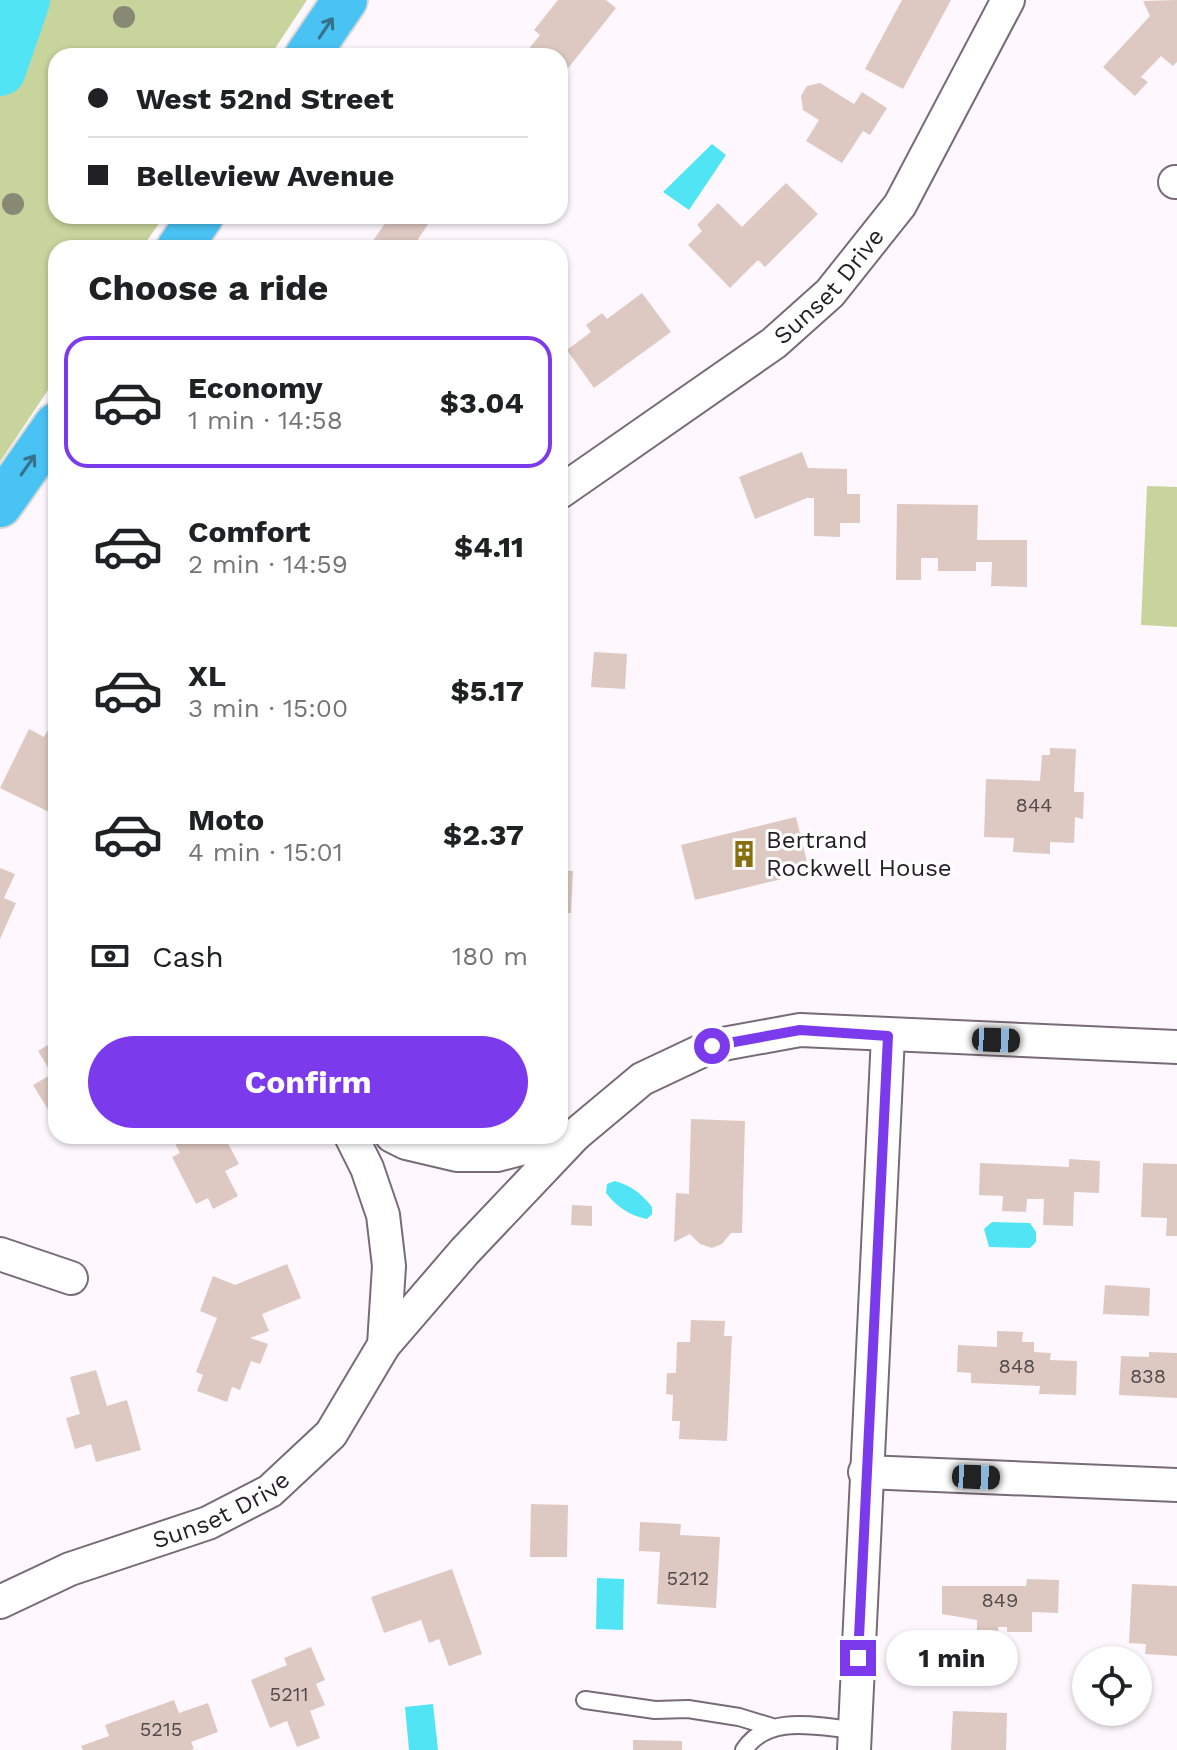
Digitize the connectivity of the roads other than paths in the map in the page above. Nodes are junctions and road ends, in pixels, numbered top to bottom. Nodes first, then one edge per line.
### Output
1 (345, 0) edge
2 (1008, 0) edge
3 (312, 48) edge
4 (48, 436) edge
5 (568, 486) edge
6 (0, 505) edge
7 (888, 1036) junction
8 (1177, 1047) edge
9 (575, 1135) junction
10 (568, 1137) edge
11 (568, 1142) edge
12 (355, 1144) edge
13 (410, 1144) edge
14 (540, 1144) edge
15 (566, 1144) edge
16 (0, 1254) edge
17 (71, 1278) dead end
18 (384, 1345) junction
19 (865, 1472) junction
20 (1177, 1485) edge
21 (0, 1602) edge
22 (585, 1700) dead end
23 (772, 1727) junction
24 (854, 1740) edge
25 (744, 1750) edge

3 -> 1 highway
2 - 5 street, Sunset Drive
6 -> 4 highway
7 - 8 street, Sunset Drive
7 - 9 street, Sunset Drive
7 - 19 street
9 - 10 street
9 - 11 street, Sunset Drive
12 - 18 street, Sunset Drive
13 - 14 street
15 - 18 street, Sunset Drive
16 - 17 street
18 - 21 street, Sunset Drive
19 - 20 street
19 - 24 street
22 - 23 lane
23 - 24 lane
23 - 25 lane

